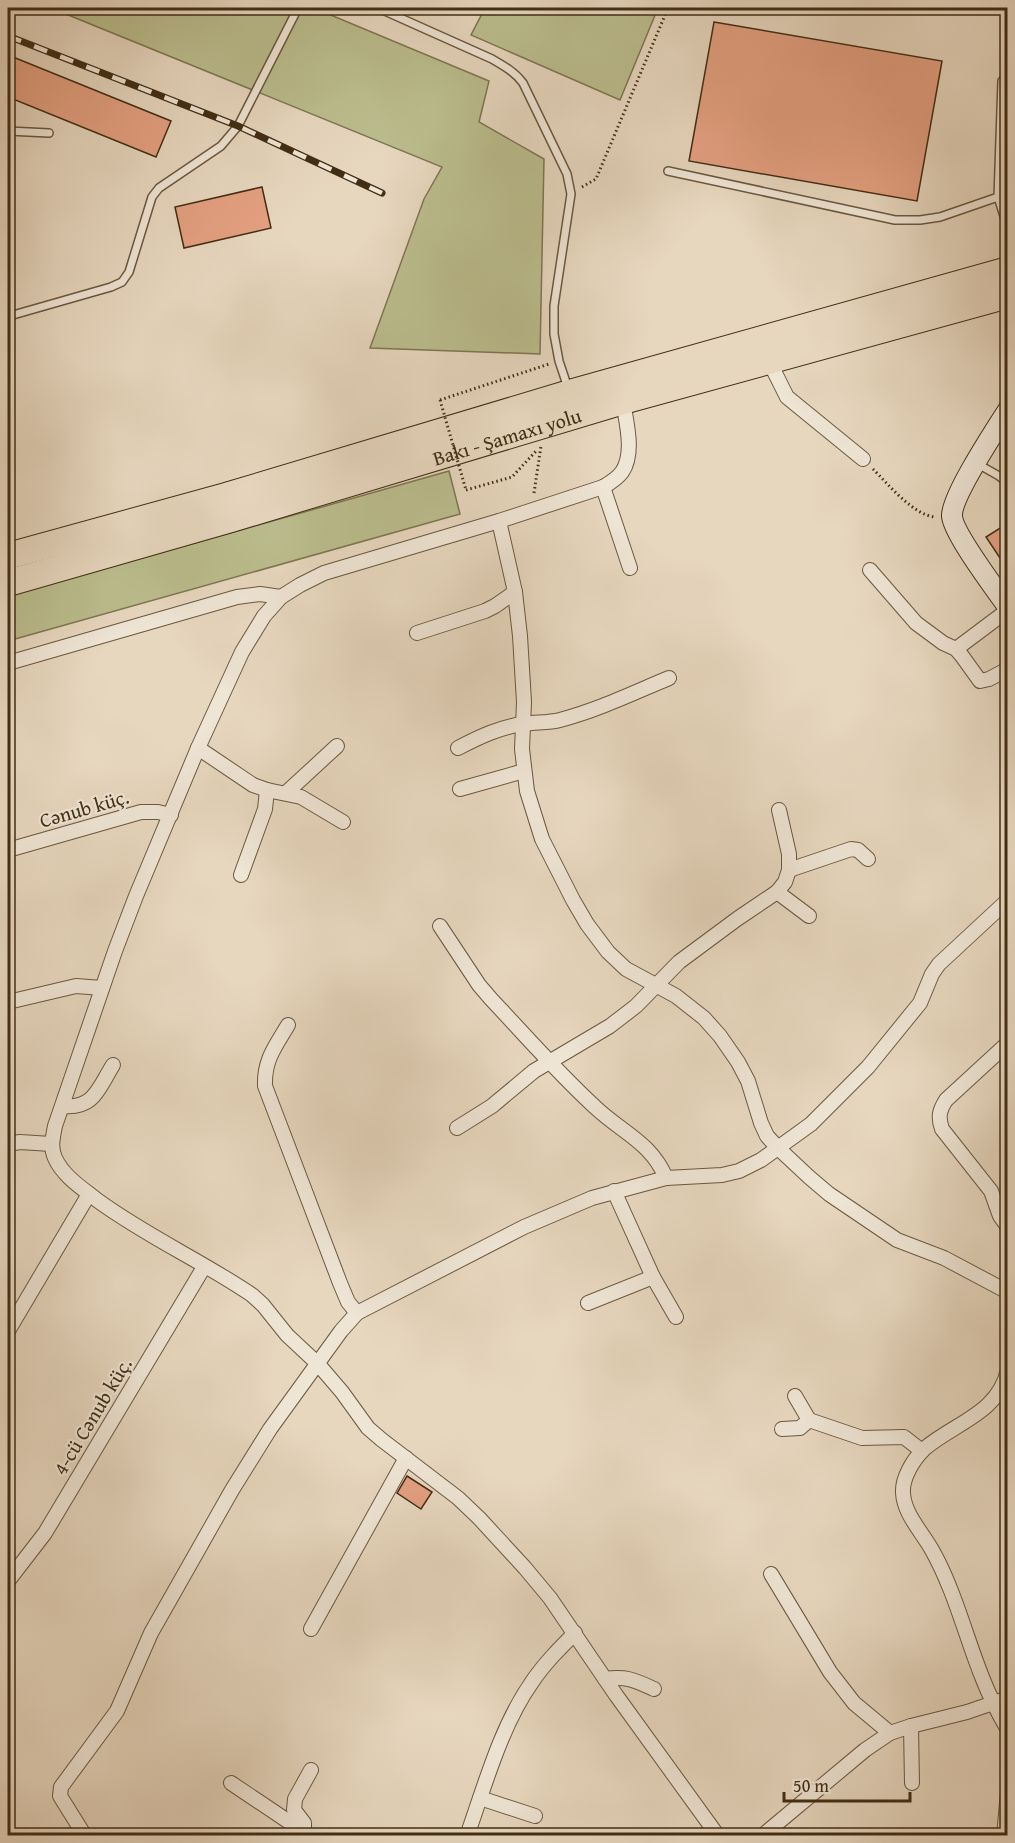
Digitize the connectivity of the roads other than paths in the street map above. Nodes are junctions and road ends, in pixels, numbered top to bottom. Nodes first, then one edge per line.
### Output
1 (298, 8) edge
2 (378, 8) edge
3 (1002, 81) dead end
4 (8, 131) edge
5 (49, 133) dead end
6 (668, 171) dead end
7 (998, 197) junction
8 (1008, 229) edge
9 (1008, 270) edge
10 (1008, 295) edge
11 (8, 313) edge
12 (768, 359) junction
13 (570, 393) junction
14 (623, 401) junction
15 (1008, 410) edge
16 (863, 459) road end
17 (976, 463) junction
18 (1008, 483) edge
19 (603, 487) junction
20 (499, 521) junction
21 (8, 556) edge
22 (630, 568) dead end
23 (870, 570) dead end
24 (8, 582) edge
25 (515, 592) junction
26 (280, 597) junction
27 (1008, 608) edge
28 (417, 633) dead end
29 (956, 649) junction
30 (8, 663) edge
31 (1008, 669) edge
32 (669, 678) dead end
33 (523, 724) junction
34 (337, 746) dead end
35 (198, 748) junction
36 (458, 748) dead end
37 (524, 771) junction
38 (460, 789) dead end
39 (267, 790) junction
40 (286, 793) junction
41 (779, 810) dead end
42 (171, 815) junction
43 (343, 822) dead end
44 (8, 850) edge
45 (868, 860) dead end
46 (789, 870) junction
47 (241, 875) dead end
48 (777, 892) junction
49 (1008, 900) edge
50 (809, 916) dead end
51 (440, 926) dead end
52 (657, 985) junction
53 (102, 988) junction
54 (8, 1002) edge
55 (288, 1025) dead end
56 (1008, 1042) edge
57 (550, 1060) junction
58 (113, 1065) dead end
59 (63, 1106) junction
60 (458, 1128) dead end
61 (8, 1144) edge
62 (51, 1144) junction
63 (778, 1148) junction
64 (666, 1178) junction
65 (614, 1191) junction
66 (89, 1194) junction
67 (1008, 1227) edge
68 (204, 1267) junction
69 (653, 1277) junction
70 (1008, 1292) edge
71 (588, 1303) dead end
72 (357, 1312) junction
73 (676, 1317) dead end
74 (8, 1331) edge
75 (318, 1364) junction
76 (1008, 1370) edge
77 (795, 1396) dead end
78 (809, 1420) junction
79 (782, 1429) dead end
80 (922, 1451) junction
81 (405, 1458) junction
82 (771, 1574) dead end
83 (8, 1581) edge
84 (311, 1629) dead end
85 (575, 1633) junction
86 (605, 1679) junction
87 (654, 1689) dead end
88 (1008, 1698) edge
89 (993, 1703) junction
90 (911, 1726) junction
91 (1008, 1730) edge
92 (890, 1733) junction
93 (311, 1770) dead end
94 (231, 1783) dead end
95 (912, 1783) dead end
96 (1007, 1796) edge
97 (480, 1798) junction
98 (535, 1816) dead end
99 (307, 1833) edge
100 (85, 1836) edge
101 (467, 1836) edge
102 (718, 1836) edge
103 (762, 1836) edge
104 (1004, 1836) edge

1 - 11 lane
2 - 13 lane
3 - 7 lane
4 - 5 lane
6 - 7 lane
7 - 8 lane
9 - 13 highway, Bakı - Şamaxı yolu
10 - 12 highway, Bakı - Şamaxı yolu
12 - 14 highway, Bakı - Şamaxı yolu
12 - 16 street
13 - 21 highway, Bakı - Şamaxı yolu
14 - 19 street
14 - 24 highway, Bakı - Şamaxı yolu
15 - 17 street
17 - 18 lane
17 - 27 street
19 - 20 street
19 - 22 street
20 - 25 street
20 - 26 street
23 - 29 street
25 - 28 street
25 - 33 street
26 - 30 street
26 - 35 street
27 - 29 street
29 - 31 street
32 - 33 street
33 - 36 street
33 - 37 street
34 - 40 street
35 - 39 street
35 - 42 street
37 - 38 street
37 - 52 street
39 - 40 street
39 - 47 street
40 - 43 street
41 - 46 street
42 - 44 street, Cənub küç.
42 - 53 street
45 - 46 street
46 - 48 street
48 - 50 street
48 - 52 street
49 - 63 street
51 - 57 street
52 - 57 street
52 - 63 street
53 - 54 street
53 - 59 street
55 - 72 street
56 - 67 street
57 - 60 street
57 - 64 street
58 - 59 street
59 - 62 street
61 - 62 street
62 - 66 street
63 - 64 street
63 - 70 street
64 - 65 street
65 - 69 street
65 - 72 street
66 - 68 street
66 - 74 street
68 - 75 street
68 - 83 street, 4-cü Cənub küç.
69 - 71 street
69 - 73 street
72 - 75 street
75 - 81 street
75 - 100 street
76 - 80 street
77 - 78 street
78 - 79 street
78 - 80 street
80 - 89 street
81 - 84 street
81 - 85 street
82 - 92 street
85 - 86 street
85 - 97 street
86 - 87 street
86 - 102 street
88 - 89 street
89 - 90 street
89 - 91 street
90 - 92 street
90 - 95 street
92 - 103 street
93 - 99 street
94 - 99 street
96 - 104 street
97 - 98 street
97 - 101 street

